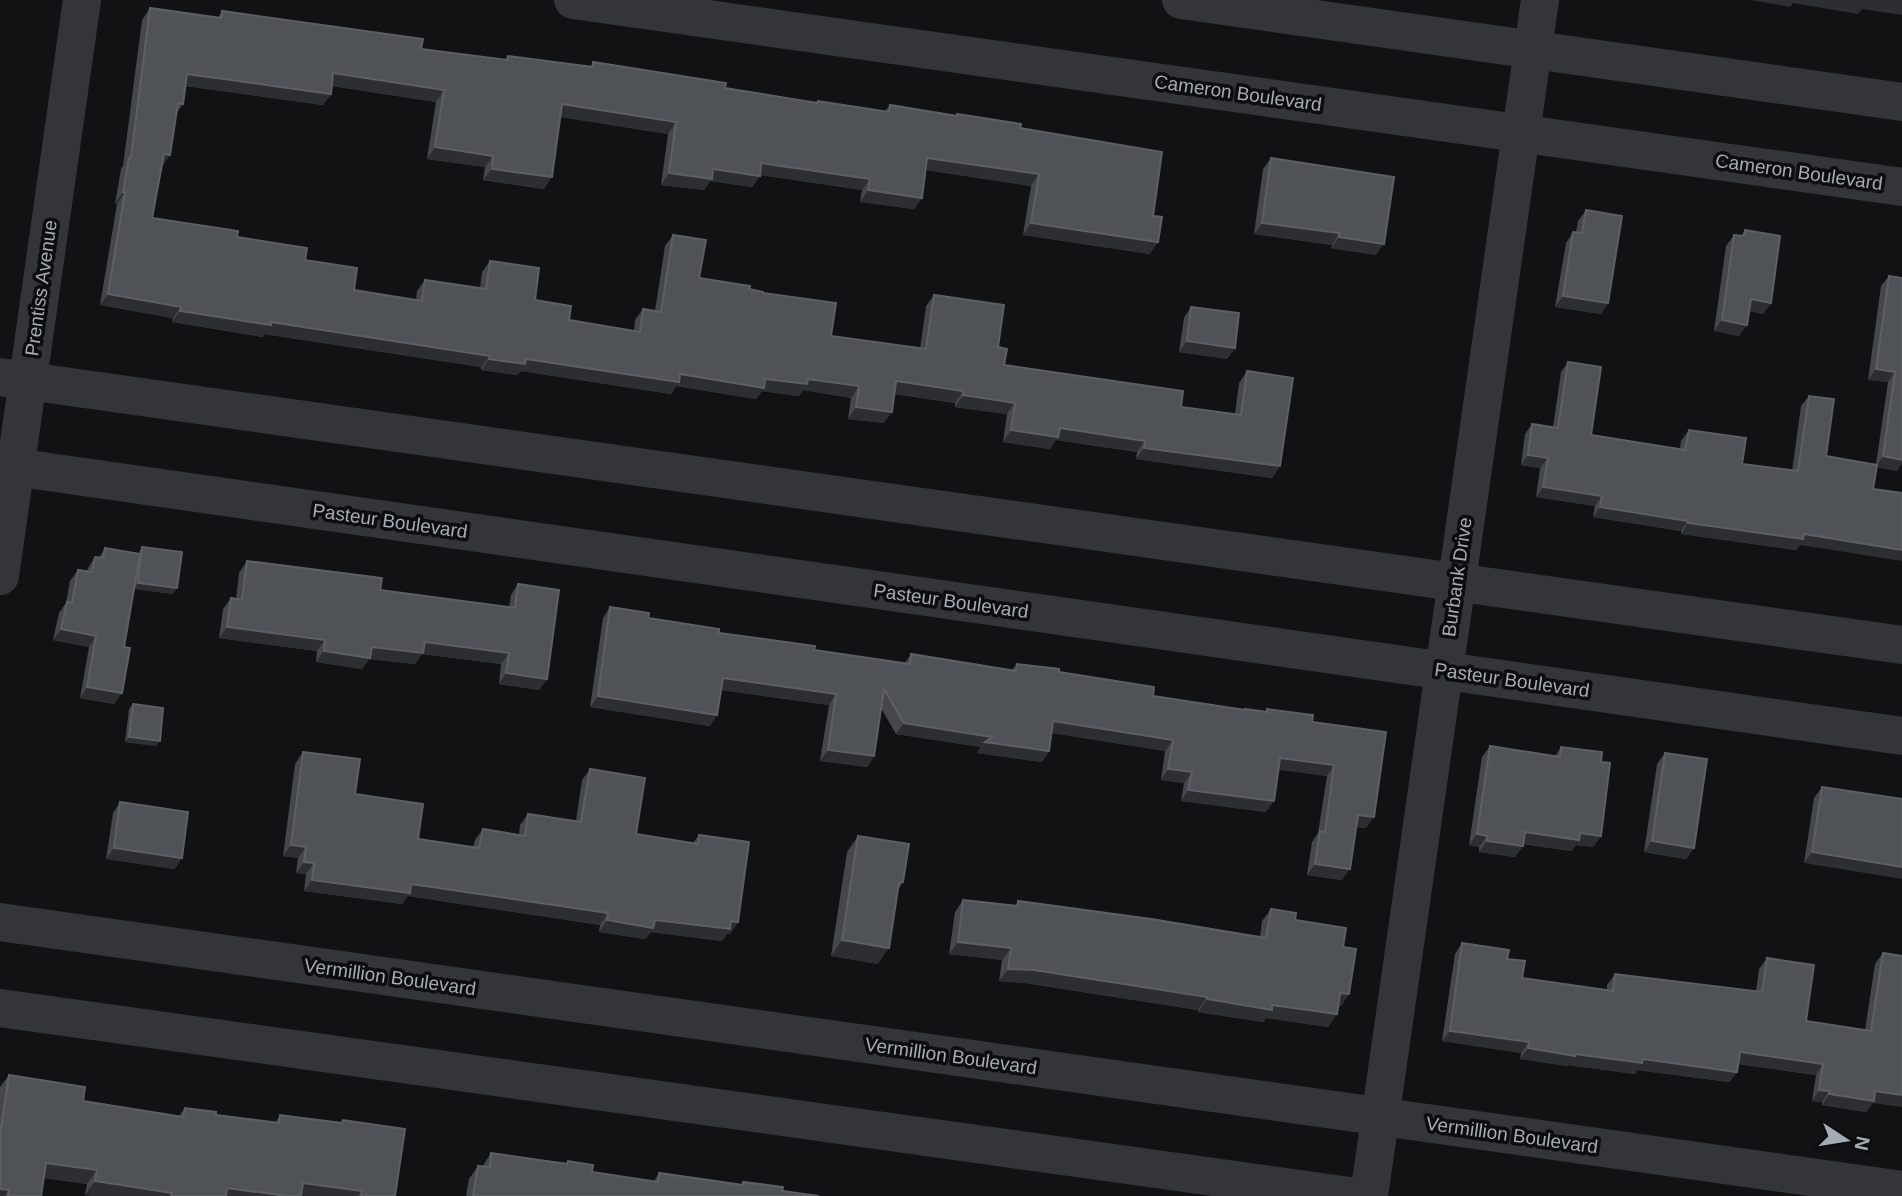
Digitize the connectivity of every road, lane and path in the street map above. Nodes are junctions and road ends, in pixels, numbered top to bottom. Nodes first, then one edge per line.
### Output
1 (82, 0) edge
2 (573, 0) edge
3 (1181, 0) edge
4 (1540, 0) edge
5 (1533, 50) junction
6 (1902, 102) edge
7 (1521, 133) junction
8 (1902, 187) edge
9 (14, 379) edge
10 (8, 466) edge
11 (0, 576) edge
12 (1457, 582) junction
13 (1902, 645) edge
14 (1444, 671) junction
15 (1902, 736) edge
16 (0, 922) edge
17 (0, 1008) edge
18 (1380, 1117) junction
19 (1902, 1190) edge
20 (1350, 1196) edge
21 (1369, 1196) edge

1 - 9 street, Prentiss Avenue
2 - 7 street, Cameron Boulevard
3 - 5 street
4 - 5 street, Burbank Drive
5 - 6 street
5 - 7 street, Burbank Drive
7 - 8 street, Cameron Boulevard
7 - 12 street, Burbank Drive
9 - 10 street, Prentiss Avenue
9 - 12 street
10 - 11 street, Prentiss Avenue
10 - 14 street, Pasteur Boulevard
12 - 13 street
12 - 14 street, Burbank Drive
14 - 15 street, Pasteur Boulevard
14 - 18 street, Burbank Drive
16 - 18 street, Vermillion Boulevard
17 - 20 street
18 - 19 street, Vermillion Boulevard
18 - 21 street, Burbank Drive

